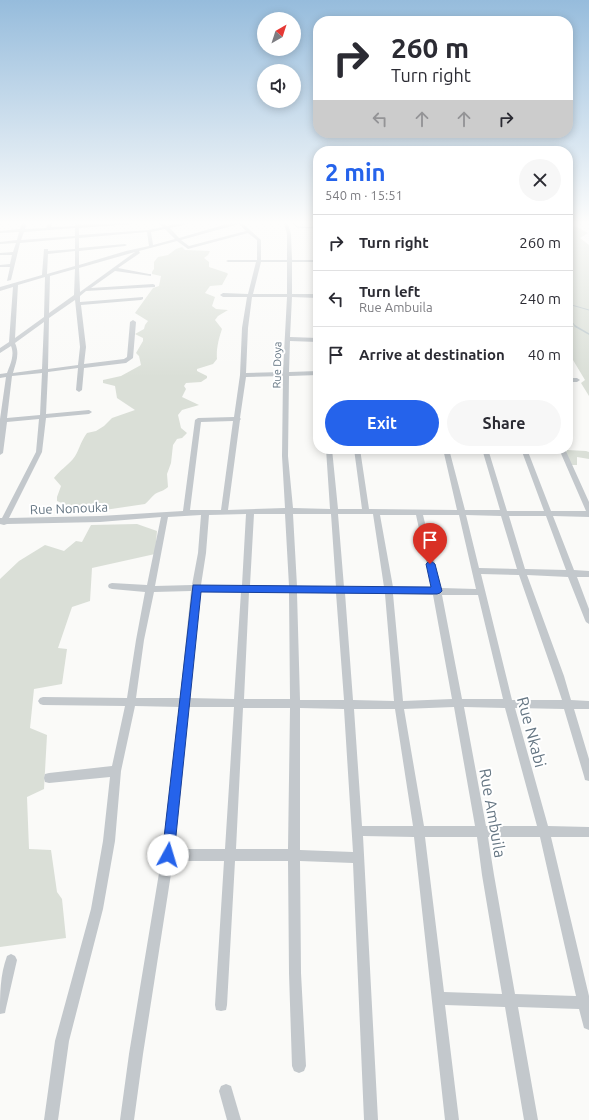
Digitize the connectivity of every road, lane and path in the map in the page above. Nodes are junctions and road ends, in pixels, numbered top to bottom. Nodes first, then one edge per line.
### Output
1 (9, 273) edge
2 (53, 273) edge
3 (76, 273) edge
4 (108, 273) edge
5 (137, 273) edge
6 (256, 273) edge
7 (290, 273) edge
8 (46, 275) junction
9 (149, 275) dead end
10 (37, 278) junction
11 (16, 284) junction
12 (153, 286) dead end
13 (0, 289) edge
14 (84, 290) junction
15 (77, 295) junction
16 (250, 295) junction
17 (223, 296) dead end
18 (289, 296) junction
19 (313, 296) edge
20 (141, 298) dead end
21 (79, 304) junction
22 (46, 318) junction
23 (133, 322) dead end
24 (287, 339) junction
25 (313, 340) edge
26 (12, 342) junction
27 (0, 351) edge
28 (81, 366) junction
29 (45, 370) junction
30 (313, 373) edge
31 (286, 374) junction
32 (9, 375) junction
33 (243, 375) junction
34 (0, 376) edge
35 (573, 380) edge
36 (577, 380) dead end
37 (79, 390) dead end
38 (89, 412) dead end
39 (43, 416) junction
40 (238, 420) junction
41 (2, 421) edge
42 (0, 453) edge
43 (329, 454) edge
44 (358, 454) edge
45 (447, 454) edge
46 (487, 454) edge
47 (526, 454) edge
48 (564, 454) edge
49 (589, 510) edge
50 (289, 511) junction
51 (224, 512) junction
52 (250, 512) junction
53 (335, 512) junction
54 (371, 512) junction
55 (419, 512) junction
56 (462, 512) junction
57 (186, 513) junction
58 (205, 513) junction
59 (505, 513) junction
60 (548, 514) junction
61 (589, 514) edge
62 (165, 515) junction
63 (2, 522) edge
64 (477, 571) junction
65 (522, 572) junction
66 (570, 573) junction
67 (589, 574) edge
68 (112, 586) dead end
69 (196, 588) junction
70 (151, 589) junction
71 (246, 589) junction
72 (292, 590) junction
73 (339, 590) junction
74 (389, 590) junction
75 (437, 591) junction
76 (482, 592) junction
77 (589, 620) edge
78 (43, 701) dead end
79 (131, 702) junction
80 (184, 702) junction
81 (238, 702) junction
82 (294, 703) junction
83 (457, 703) junction
84 (350, 704) junction
85 (509, 704) junction
86 (399, 705) junction
87 (568, 705) junction
88 (589, 705) edge
89 (116, 771) junction
90 (589, 776) edge
91 (49, 778) dead end
92 (419, 830) junction
93 (357, 831) junction
94 (482, 832) junction
95 (544, 832) junction
96 (589, 832) edge
97 (168, 855) junction
98 (230, 855) junction
99 (294, 855) junction
100 (358, 858) junction
101 (11, 960) dead end
102 (438, 998) junction
103 (510, 1000) junction
104 (586, 1003) edge
105 (221, 1005) dead end
106 (0, 1008) edge
107 (589, 1023) edge
108 (299, 1066) dead end
109 (226, 1091) dead end
110 (51, 1120) edge
111 (127, 1120) edge
112 (234, 1120) edge
113 (371, 1120) edge
114 (452, 1120) edge
115 (531, 1120) edge

1 - 10 street
2 - 8 street
3 - 15 street
4 - 14 street
5 - 9 street
6 - 16 street
7 - 18 street, Rue Doya
8 - 10 street
8 - 22 street
10 - 11 street
11 - 13 street
11 - 26 street
12 - 14 street
14 - 15 street
15 - 21 street
15 - 22 street
16 - 17 street
16 - 18 street
16 - 33 street
18 - 19 street
18 - 24 street, Rue Doya
20 - 21 street
21 - 28 street
22 - 26 street
22 - 29 street
23 - 28 street
24 - 25 street
24 - 31 street, Rue Doya
26 - 27 street
26 - 32 street
28 - 29 street
28 - 37 street
29 - 32 street
29 - 39 street
30 - 31 street
31 - 33 street
31 - 50 street, Rue Doya
32 - 34 street
32 - 41 street
33 - 40 street
35 - 36 street
38 - 39 street
39 - 41 street
39 - 63 street
40 - 51 street
40 - 57 street
41 - 42 street
43 - 53 street
44 - 54 street
45 - 56 street, Rue Nkabi
46 - 59 street
47 - 60 street
48 - 49 street
50 - 52 street, Rue Nonouka
50 - 53 street, Rue Nonouka
50 - 72 street, Rue Doya
51 - 52 street, Rue Nonouka
51 - 58 street, Rue Nonouka
52 - 71 street
53 - 54 street, Rue Nonouka
53 - 73 street
54 - 55 street, Rue Nonouka
54 - 74 street
55 - 56 street, Rue Nonouka
55 - 75 street, Rue Ambuila
56 - 59 street, Rue Nonouka
56 - 64 street, Rue Nkabi
57 - 58 street, Rue Nonouka
57 - 62 street, Rue Nonouka
58 - 69 street
59 - 60 street, Rue Nonouka
59 - 65 street
60 - 61 street, Rue Nonouka
60 - 66 street
62 - 63 street, Rue Nonouka
62 - 70 street
64 - 65 street
64 - 76 street, Rue Nkabi
65 - 66 street
65 - 87 street
66 - 67 street
66 - 77 street
68 - 70 street
69 - 70 street
69 - 71 street
69 - 80 street
70 - 79 street
71 - 72 street
71 - 81 street
72 - 73 street
72 - 82 street, Rue Doya
73 - 74 street
73 - 84 street
74 - 75 street
74 - 86 street
75 - 76 street
75 - 83 street, Rue Ambuila
76 - 85 street, Rue Nkabi
78 - 79 street
79 - 80 street
79 - 89 street
80 - 81 street
80 - 97 street
81 - 82 street
81 - 98 street
82 - 84 street
82 - 99 street, Rue Doya
83 - 85 street
83 - 86 street
83 - 94 street, Rue Ambuila
84 - 86 street
84 - 93 street
85 - 87 street
85 - 95 street, Rue Nkabi
86 - 92 street
87 - 88 street
87 - 90 street
89 - 91 street
89 - 110 street
92 - 93 street
92 - 94 street
92 - 102 street
93 - 100 street
94 - 95 street
94 - 103 street, Rue Ambuila
95 - 96 street
95 - 104 street, Rue Nkabi
97 - 98 street
97 - 111 street
98 - 99 street
98 - 105 street
99 - 100 street
99 - 108 street, Rue Doya
100 - 113 street
101 - 106 street
102 - 103 street
102 - 114 street
103 - 104 street
103 - 115 street, Rue Ambuila
104 - 107 street, Rue Nkabi
109 - 112 street

